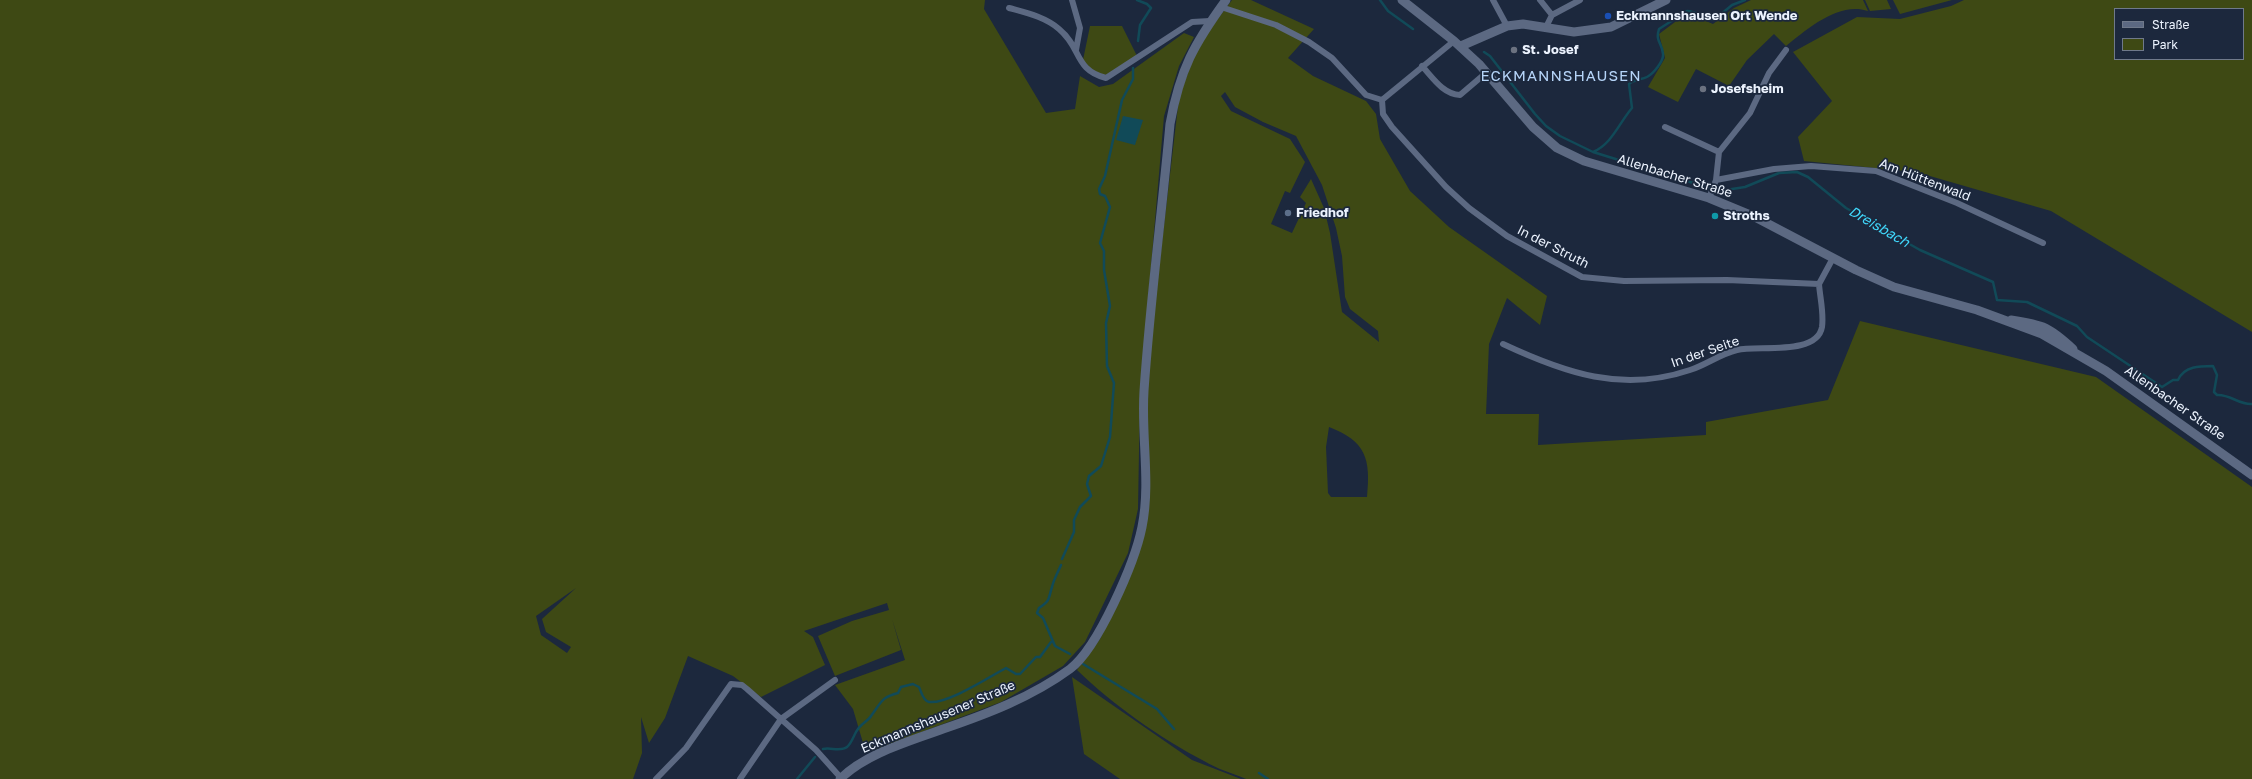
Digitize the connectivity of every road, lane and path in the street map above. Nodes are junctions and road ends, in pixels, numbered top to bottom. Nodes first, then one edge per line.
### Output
1 (1072, 0) edge
2 (1402, 0) edge
3 (1493, 0) edge
4 (1540, 0) edge
5 (1580, 0) edge
6 (1666, 0) edge
7 (1223, 3) edge
8 (1009, 8) dead end
9 (1552, 15) junction
10 (1210, 21) junction
11 (1507, 26) junction
12 (1546, 27) junction
13 (1457, 44) junction
14 (1076, 50) junction
15 (1786, 50) dead end
16 (1422, 66) junction
17 (1487, 72) junction
18 (1382, 100) junction
19 (1665, 127) dead end
20 (1719, 152) junction
21 (1715, 183) junction
22 (1710, 196) junction
23 (2043, 243) dead end
24 (1833, 258) junction
25 (1819, 284) junction
26 (1503, 344) dead end
27 (2252, 475) edge
28 (835, 680) dead end
29 (781, 719) junction
30 (840, 778) edge
31 (656, 779) edge
32 (740, 779) edge

1 - 14 street
2 - 13 main road, Allenbacher Straße
3 - 11 street
4 - 9 street
5 - 9 street
6 - 12 main road
7 - 10 main road, Eckmannshausener Straße
7 - 18 street
8 - 14 street
9 - 12 street
10 - 14 street
10 - 30 main road, Eckmannshausener Straße
11 - 12 main road
11 - 13 main road
13 - 16 street
13 - 17 main road, Allenbacher Straße
15 - 20 street
16 - 17 street
16 - 18 street
17 - 22 main road, Allenbacher Straße
18 - 25 street, In der Struth
19 - 20 street
20 - 21 street
21 - 22 street
21 - 23 street, Am Hüttenwald
22 - 24 main road, Allenbacher Straße
24 - 25 street
24 - 27 main road, Allenbacher Straße
25 - 26 street, In der Seite
28 - 29 street
29 - 30 street
29 - 31 street
29 - 32 street

